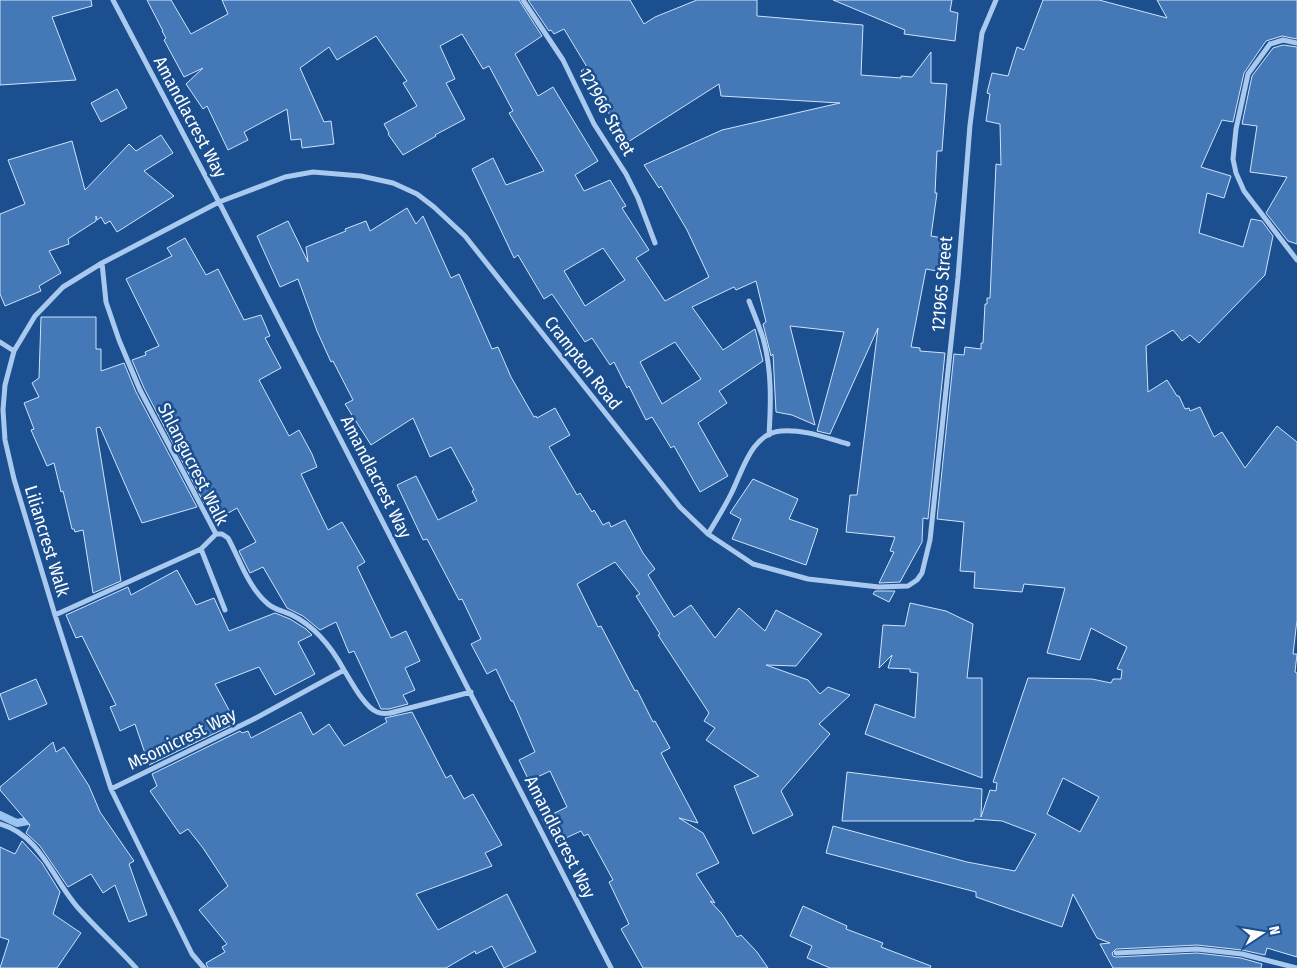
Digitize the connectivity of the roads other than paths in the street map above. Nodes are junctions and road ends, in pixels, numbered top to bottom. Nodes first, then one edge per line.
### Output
1 (113, 0) edge
2 (523, 0) edge
3 (996, 0) edge
4 (1297, 43) edge
5 (219, 202) junction
6 (655, 242) dead end
7 (1297, 260) edge
8 (102, 263) junction
9 (749, 301) dead end
10 (0, 342) edge
11 (14, 351) junction
12 (769, 435) junction
13 (848, 444) dead end
14 (216, 534) junction
15 (708, 534) junction
16 (201, 549) junction
17 (922, 573) joint
18 (225, 610) dead end
19 (55, 615) junction
20 (344, 670) junction
21 (471, 692) junction
22 (111, 789) junction
23 (0, 824) edge
24 (1116, 953) dead end
25 (136, 968) edge
26 (204, 968) edge
27 (611, 968) edge
28 (1297, 968) edge

1 - 5 street, Amandlacrest Way
2 - 6 street, 121966 Street
3 - 17 street, 121965 Street
4 - 7 street
5 - 8 street, Liliancrest Walk
5 - 15 street, Crampton Road
5 - 21 street, Amandlacrest Way
8 - 11 street, Liliancrest Walk
8 - 14 street, Shlangucrest Walk
9 - 12 street
10 - 11 street
11 - 19 street, Liliancrest Walk
12 - 13 street
12 - 15 street
14 - 16 street, Shlangucrest Walk
14 - 20 street
15 - 17 street, Crampton Road
16 - 18 street
16 - 19 street, Shlangucrest Walk
19 - 22 street, Liliancrest Walk
20 - 21 street
20 - 22 street, Msomicrest Way
21 - 27 street, Amandlacrest Way
22 - 26 street, Liliancrest Walk
23 - 25 street
24 - 28 street

